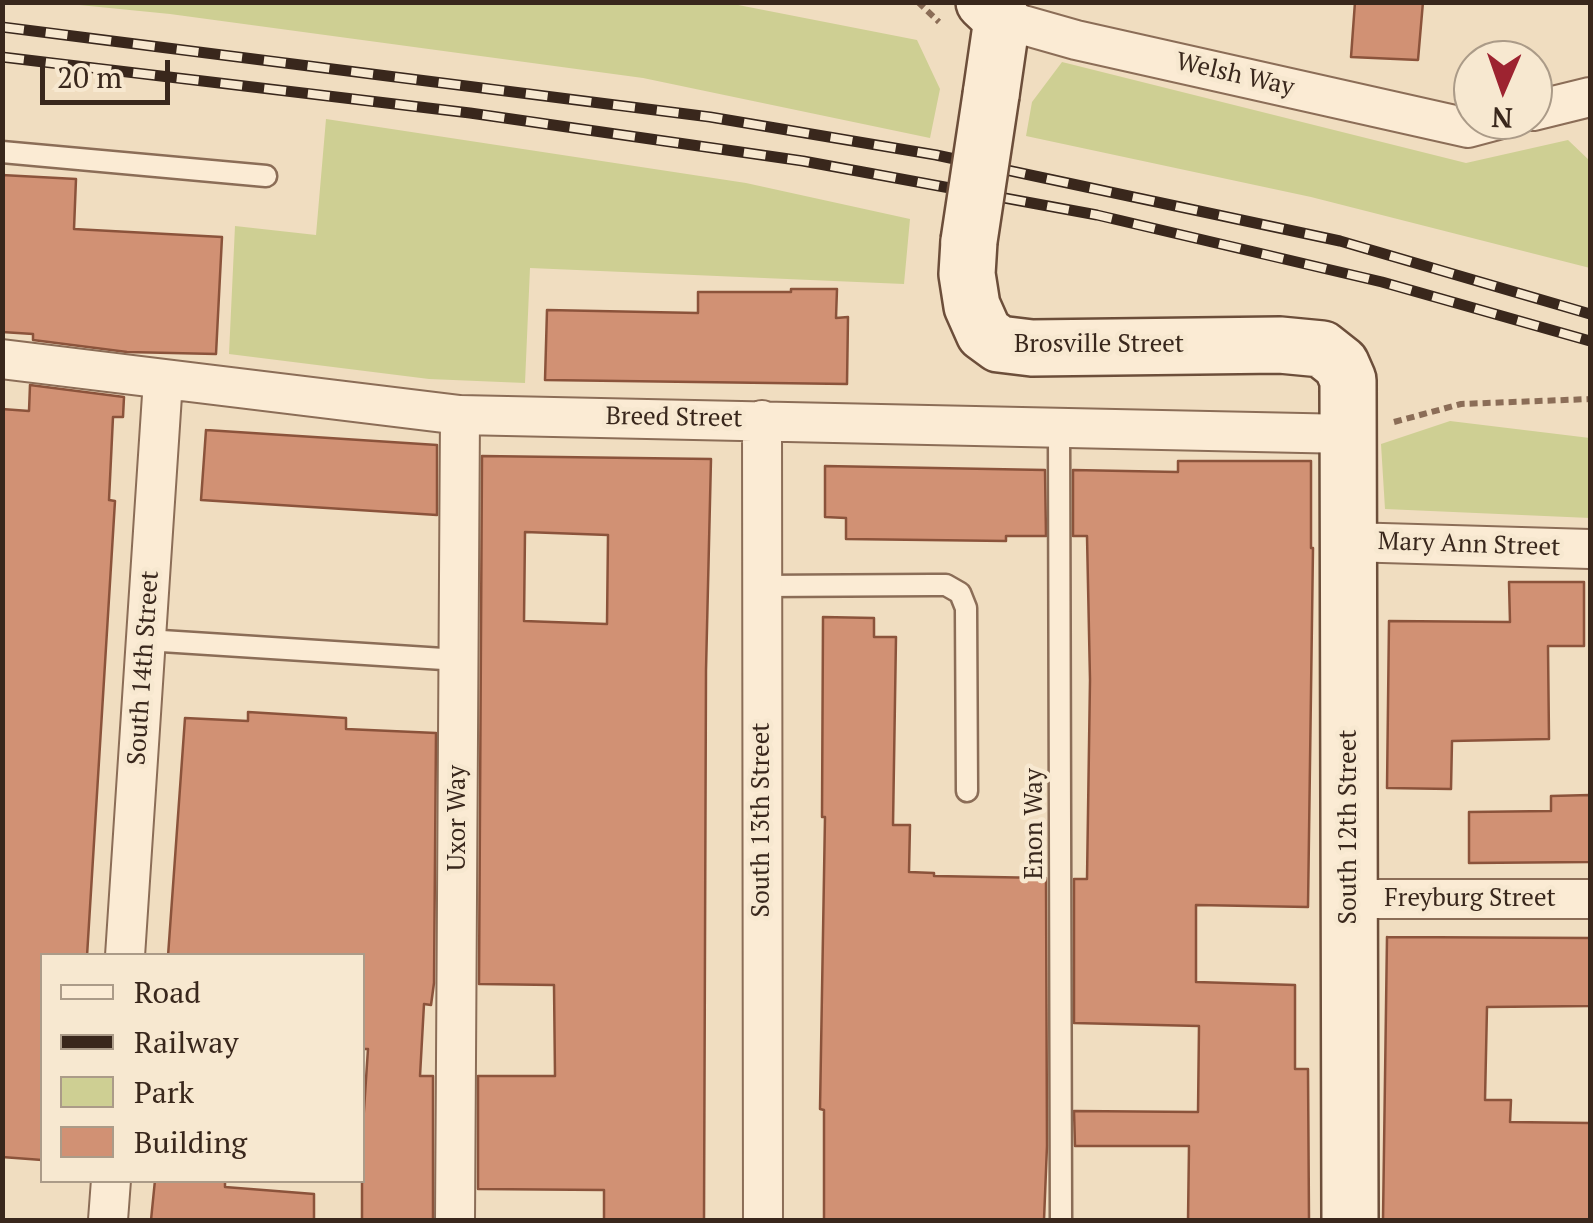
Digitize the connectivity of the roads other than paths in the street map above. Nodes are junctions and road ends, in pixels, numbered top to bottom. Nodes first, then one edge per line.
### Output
1 (993, 10) edge
2 (1590, 97) edge
3 (1553, 106) edge
4 (1453, 118) edge
5 (2, 152) edge
6 (266, 176) dead end
7 (2, 359) edge
8 (163, 380) junction
9 (460, 415) junction
10 (762, 420) junction
11 (1059, 427) junction
12 (1349, 434) junction
13 (1348, 542) junction
14 (1590, 549) edge
15 (762, 586) junction
16 (146, 640) junction
17 (458, 660) junction
18 (967, 791) dead end
19 (1350, 898) junction
20 (1590, 899) edge
21 (126, 953) edge
22 (111, 1183) edge
23 (108, 1220) edge
24 (455, 1220) edge
25 (763, 1220) edge
26 (1061, 1220) edge
27 (1350, 1220) edge

1 - 4 street, Welsh Way
1 - 12 street, Brosville Street, bridge
2 - 3 street
5 - 6 lane
7 - 8 street, Breed Street
8 - 9 street, Breed Street
8 - 16 street, South 14th Street
9 - 10 street, Breed Street
9 - 17 street, Uxor Way
10 - 11 street, Breed Street
10 - 15 street, South 13th Street
11 - 12 street, Breed Street
11 - 26 lane, Enon Way
12 - 13 street, South 12th Street
13 - 14 street, Mary Ann Street
13 - 19 street, South 12th Street
15 - 18 lane
15 - 25 street, South 13th Street
16 - 17 lane
16 - 21 street, South 14th Street
17 - 24 street, Uxor Way
19 - 20 street, Freyburg Street
19 - 27 street, South 12th Street
22 - 23 street

